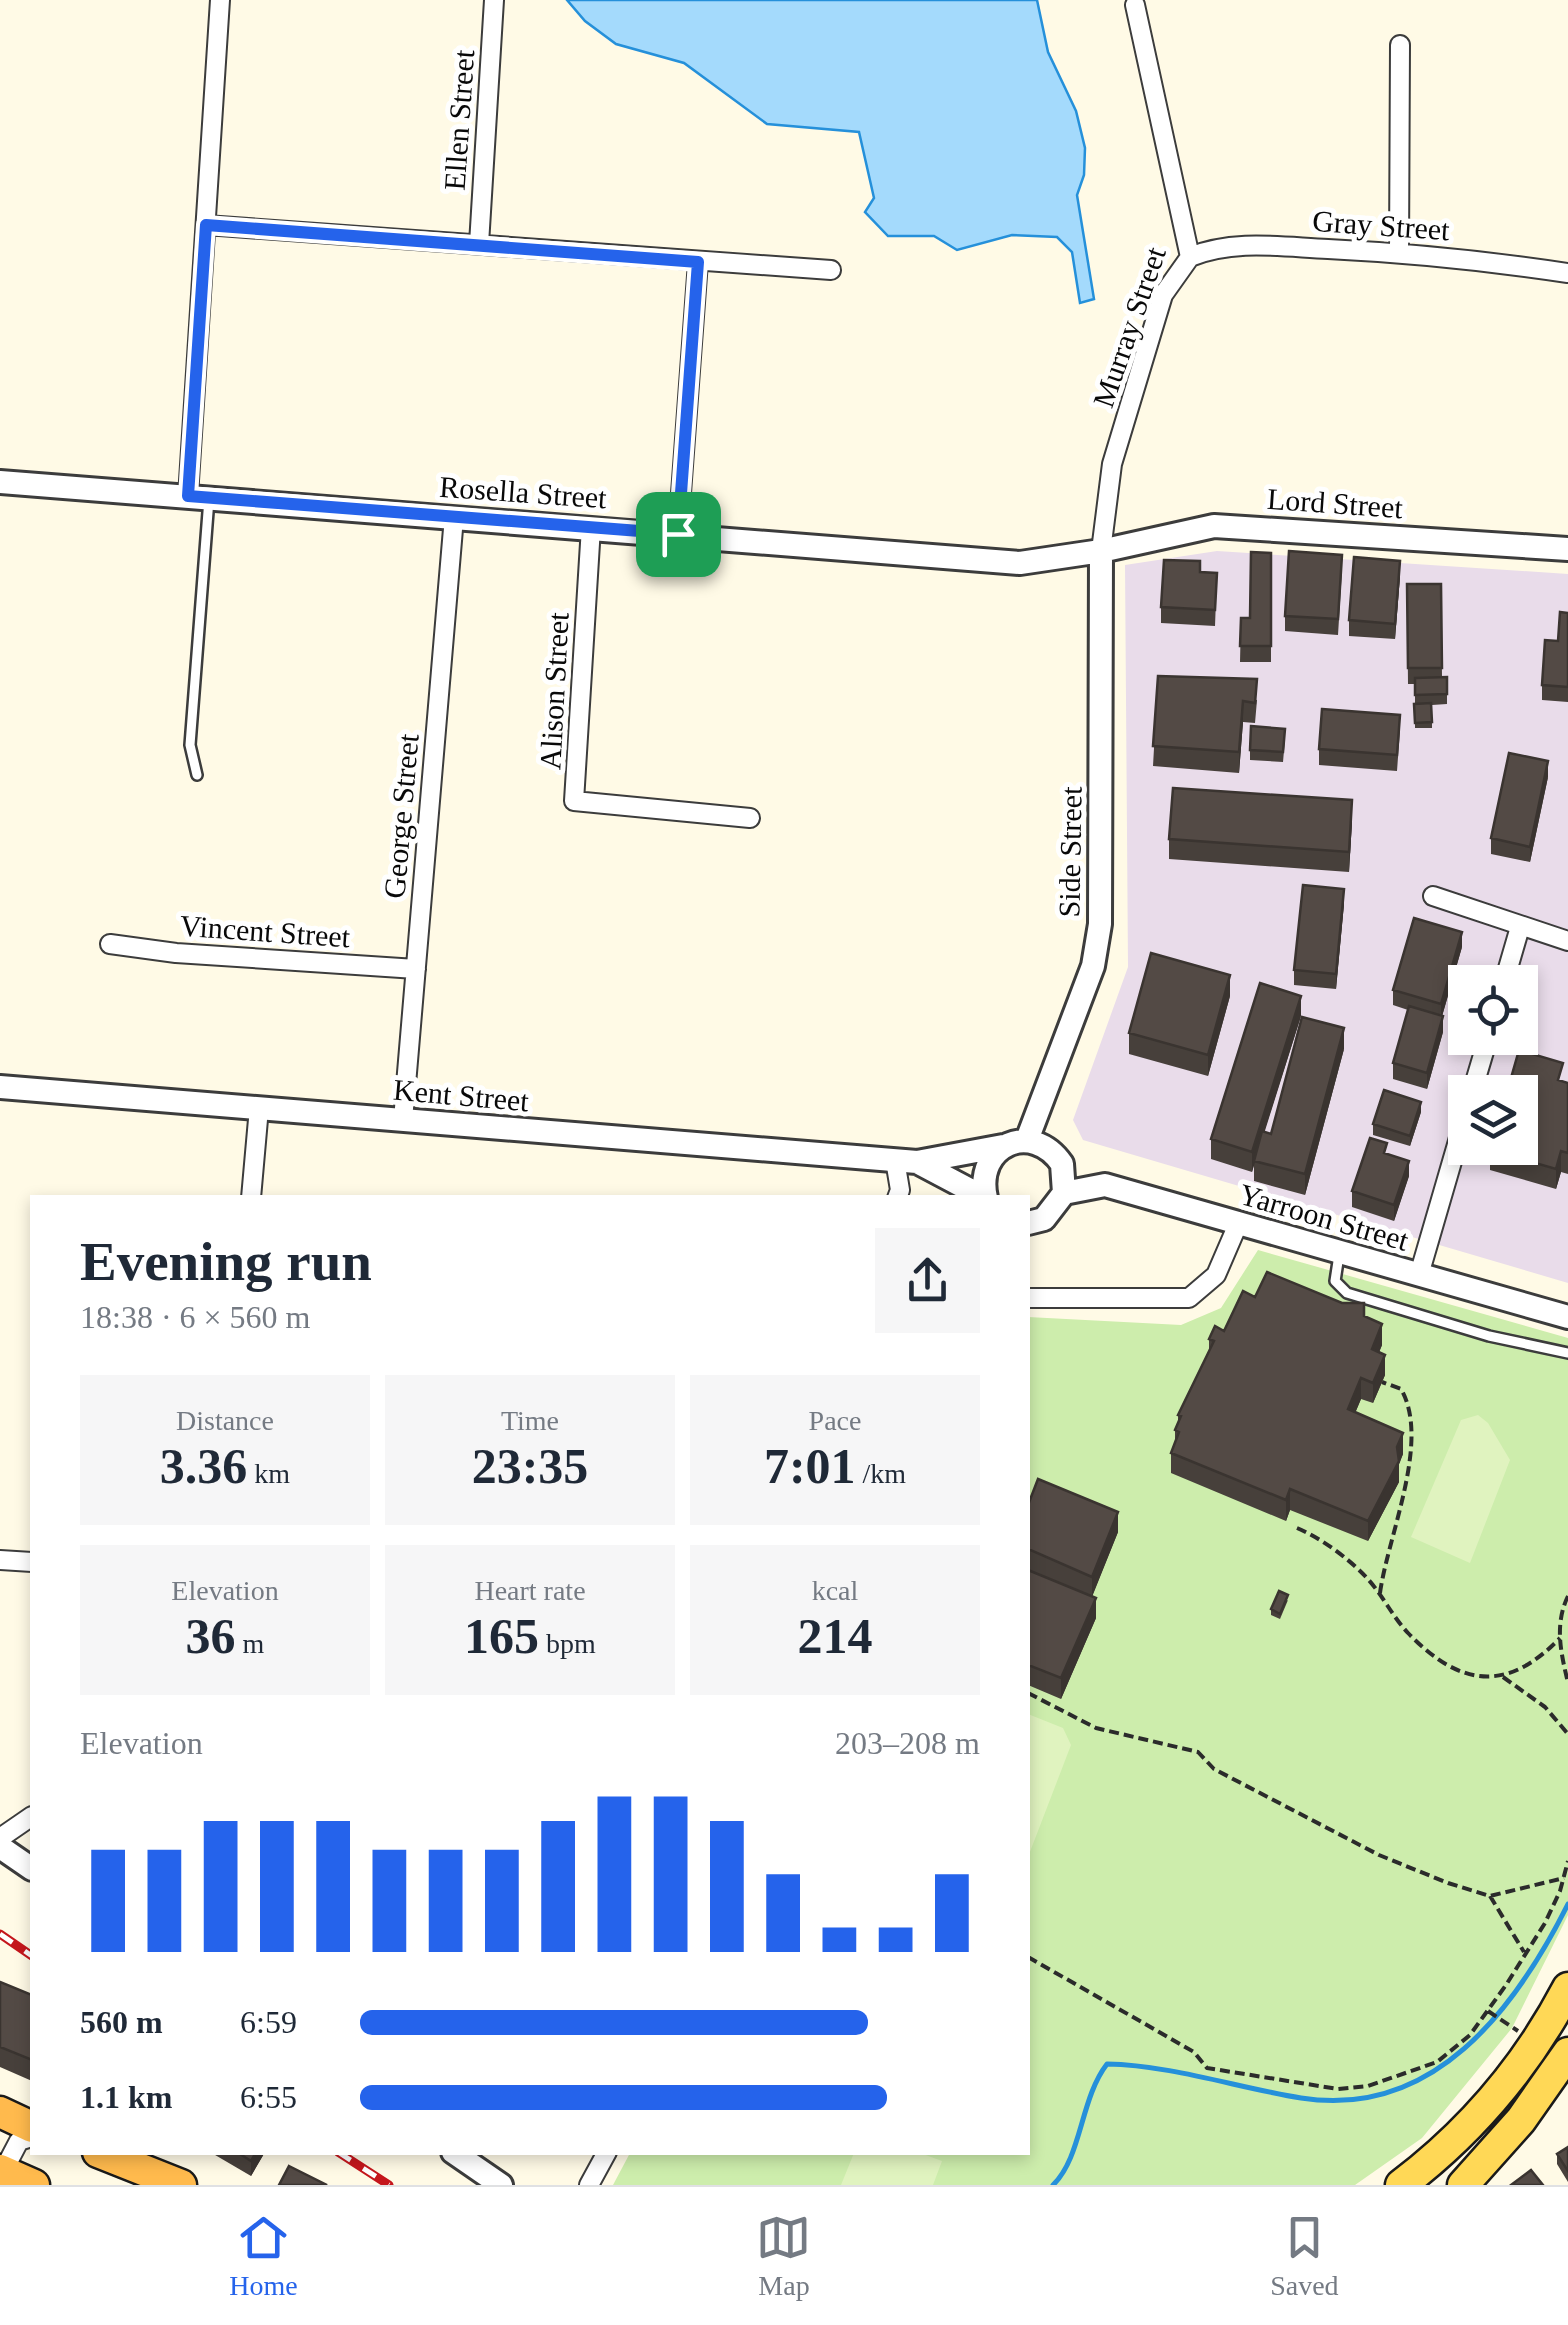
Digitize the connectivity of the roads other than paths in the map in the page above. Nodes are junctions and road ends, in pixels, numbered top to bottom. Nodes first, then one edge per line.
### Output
1 (220, 0) edge
2 (494, 0) edge
3 (1135, 5) dead end
4 (1400, 45) dead end
5 (206, 225) junction
6 (479, 244) junction
7 (1399, 253) junction
8 (1190, 256) junction
9 (698, 262) junction
10 (831, 270) dead end
11 (1568, 274) edge
12 (0, 482) edge
13 (199, 497) junction
14 (454, 517) junction
15 (591, 528) junction
16 (678, 534) junction
17 (1568, 549) edge
18 (1100, 552) junction
19 (197, 775) dead end
20 (750, 818) dead end
21 (1433, 896) dead end
22 (1520, 928) junction
23 (1568, 942) edge
24 (110, 944) dead end
25 (1509, 965) edge
26 (416, 969) junction
27 (0, 1088) edge
28 (259, 1108) junction
29 (403, 1120) junction
30 (1027, 1140) junction
31 (1002, 1146) junction
32 (906, 1161) junction
33 (1451, 1165) edge
34 (1064, 1193) junction
35 (251, 1195) edge
36 (898, 1195) edge
37 (979, 1195) edge
38 (985, 1195) edge
39 (1030, 1222) edge
40 (1238, 1224) junction
41 (1339, 1253) junction
42 (1419, 1275) junction
43 (1030, 1298) edge
44 (1568, 1317) edge
45 (1568, 1353) edge
46 (0, 1560) edge
47 (30, 1562) edge
48 (30, 1817) edge
49 (0, 1838) edge
50 (0, 1847) edge
51 (30, 1867) edge
52 (1564, 2008) edge
53 (1568, 2054) edge
54 (0, 2112) edge
55 (30, 2125) edge
56 (30, 2138) edge
57 (105, 2155) edge
58 (457, 2155) edge
59 (605, 2155) edge
60 (16, 2177) edge
61 (176, 2184) edge
62 (500, 2185) edge
63 (589, 2185) edge
64 (1401, 2185) edge
65 (1463, 2185) edge

1 - 5 street
2 - 6 street, Ellen Street
3 - 8 street, Murray Street
4 - 7 street
5 - 6 street
5 - 13 street
6 - 9 street
7 - 8 street, Gray Street
7 - 11 street, Gray Street
8 - 18 street, Murray Street
9 - 10 street
9 - 16 street
12 - 13 street, Rosella Street
13 - 14 street, Rosella Street
13 - 19 lane
14 - 15 street, Rosella Street
14 - 26 street, George Street
15 - 16 street, Rosella Street
15 - 20 street, Alison Street
16 - 18 street, Rosella Street
17 - 18 street, Lord Street
18 - 30 street, Side Street
21 - 22 street
22 - 23 street
22 - 25 street
24 - 26 street, Vincent Street
26 - 29 street, George Street
27 - 28 street, Kent Street
28 - 29 street, Kent Street
28 - 35 street
29 - 32 street, Kent Street
30 - 31 street, Kent Street
30 - 34 street
31 - 32 street, Kent Street
31 - 38 street
32 - 36 street
32 - 37 street, Kent Street
33 - 42 street
34 - 39 street
34 - 40 street, Yarroon Street
40 - 41 street, Yarroon Street
40 - 43 street
41 - 42 street, Yarroon Street
41 - 45 lane
42 - 44 street, Yarroon Street
46 - 47 street
48 - 49 street
50 - 51 street
52 - 64 main road
53 - 65 main road
54 - 55 highway
56 - 60 street
57 - 61 highway
58 - 62 street
59 - 63 street

